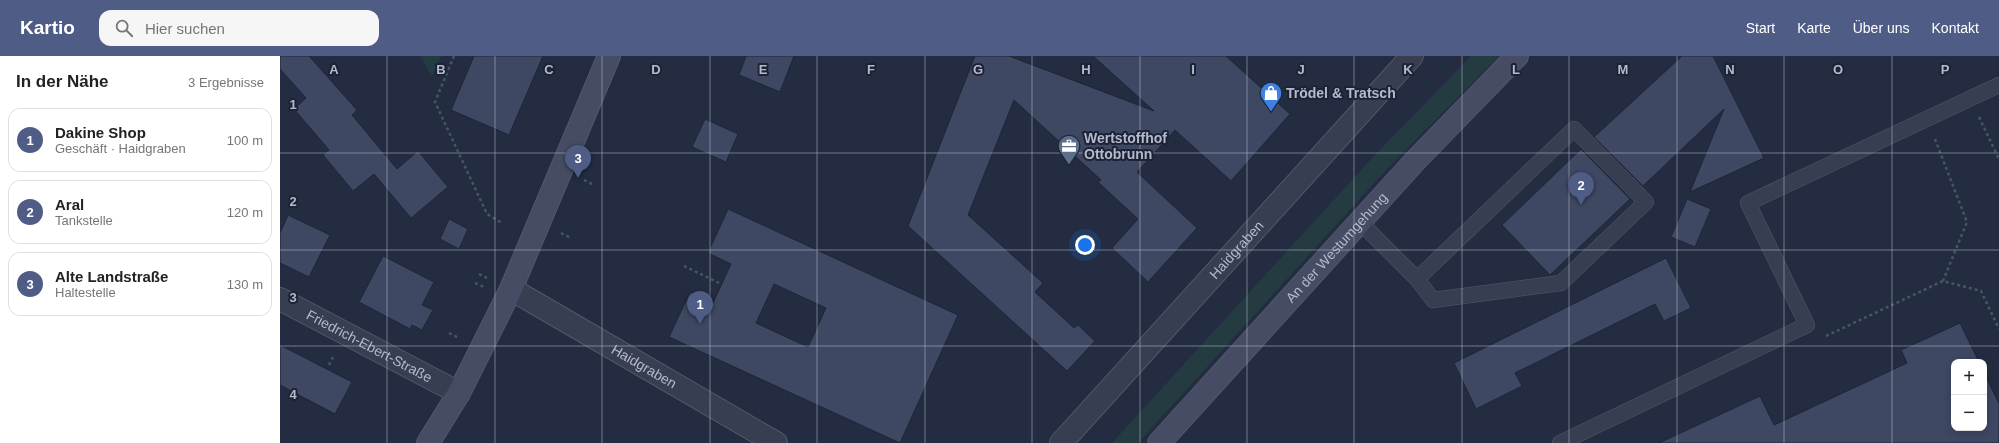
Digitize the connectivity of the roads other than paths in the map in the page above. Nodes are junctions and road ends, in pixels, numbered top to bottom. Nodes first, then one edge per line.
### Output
1 (609, 56) edge
2 (1412, 56) edge
3 (1517, 56) edge
4 (1999, 85) edge
5 (1360, 222) junction
6 (1417, 279) junction
7 (511, 290) junction
8 (280, 299) edge
9 (459, 393) junction
10 (428, 443) edge
11 (776, 443) edge
12 (1062, 443) edge
13 (1159, 443) edge
14 (1560, 443) edge

1 - 7 main road
2 - 12 street, Haidgraben
3 - 5 main road, An der Westumgehung
4 - 14 lane
5 - 6 lane
5 - 13 main road, An der Westumgehung
6 - 6 lane
7 - 9 main road
7 - 11 street, Haidgraben
8 - 9 street, Friedrich-Ebert-Straße
9 - 10 main road

